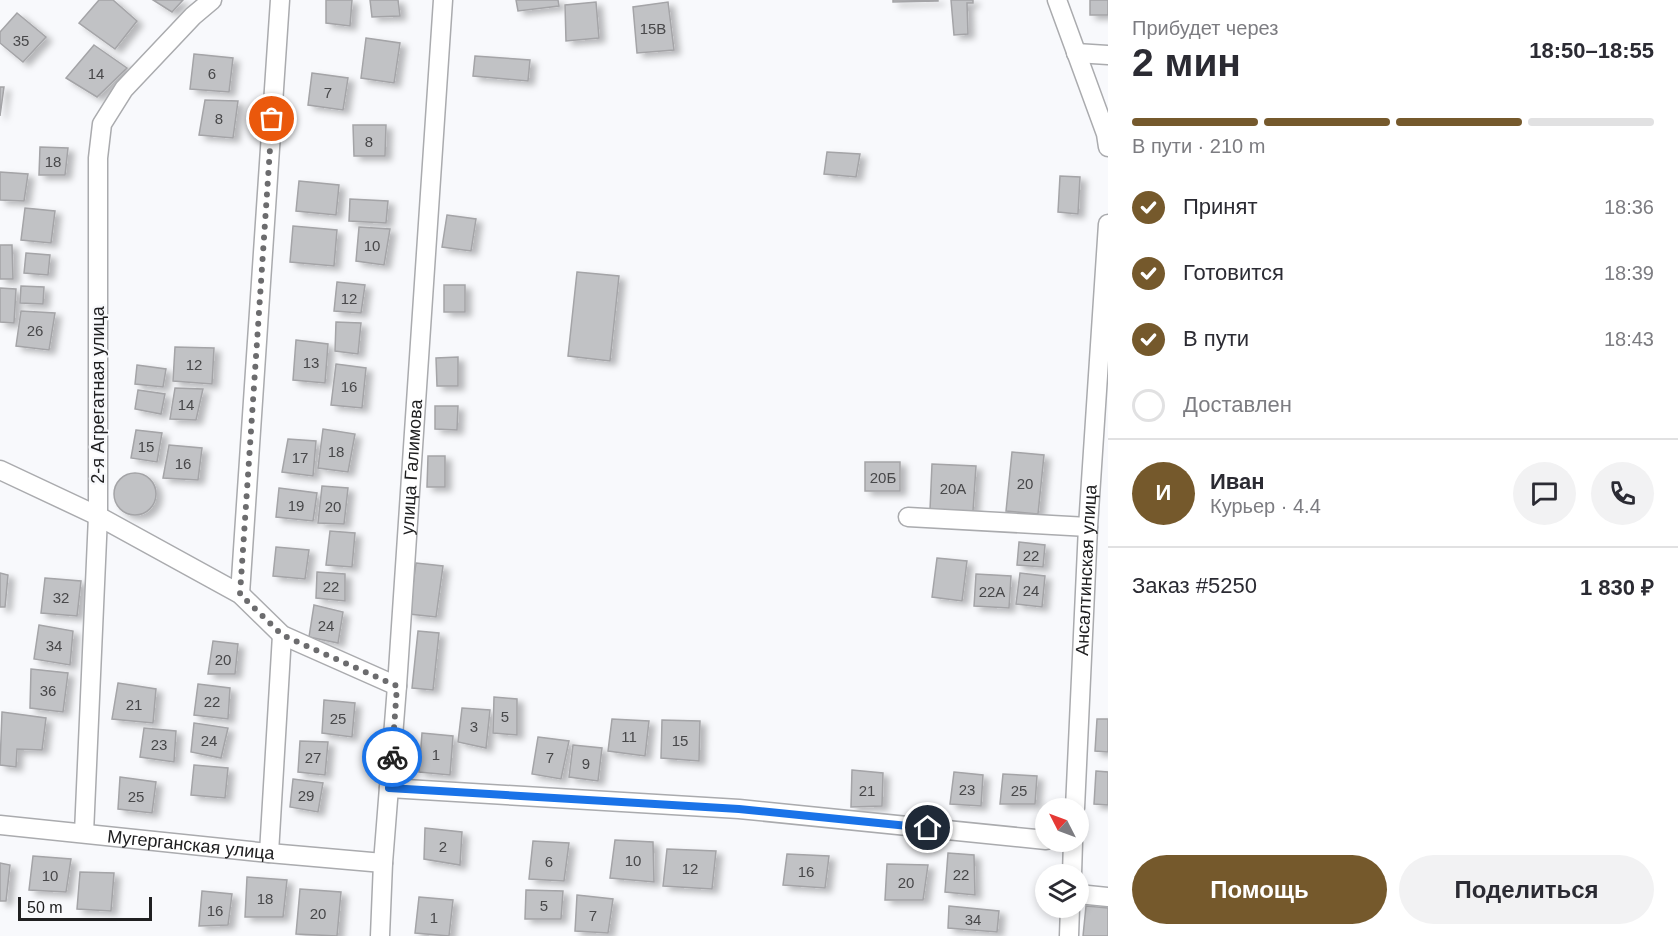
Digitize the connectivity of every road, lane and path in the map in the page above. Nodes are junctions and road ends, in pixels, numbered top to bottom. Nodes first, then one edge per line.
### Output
1 (212, 0) edge
2 (280, 0) edge
3 (443, 0) edge
4 (1057, 0) edge
5 (1076, 53) junction
6 (1108, 55) edge
7 (1108, 147) edge
8 (1108, 224) edge
9 (1103, 379) edge
10 (0, 470) edge
11 (1100, 478) edge
12 (99, 516) junction
13 (908, 517) dead end
14 (1088, 527) junction
15 (240, 594) junction
16 (282, 635) junction
17 (397, 686) junction
18 (389, 788) junction
19 (1075, 798) edge
20 (0, 825) edge
21 (84, 833) junction
22 (1035, 839) edge
23 (269, 853) junction
24 (383, 863) junction
25 (1089, 895) edge
26 (1108, 897) edge
27 (1070, 918) edge
28 (380, 936) edge
29 (1069, 936) edge

1 - 12 street, 2-я Агрегатная улица
2 - 15 street
3 - 17 street, улица Галимова
4 - 5 street
5 - 6 street
5 - 7 street
8 - 9 street, Ансалтинская улица
9 - 11 street, Ансалтинская улица
10 - 12 street
11 - 14 street, Ансалтинская улица
12 - 15 street
12 - 21 street, 2-я Агрегатная улица
13 - 14 street
14 - 19 street, Ансалтинская улица
15 - 16 street
16 - 17 street
16 - 23 street
17 - 18 street, улица Галимова
18 - 22 street
18 - 24 street, улица Галимова
20 - 21 street, Мугерганская улица
21 - 23 street, Мугерганская улица
23 - 24 street, Мугерганская улица
24 - 28 street, улица Галимова
25 - 26 street
27 - 29 street

